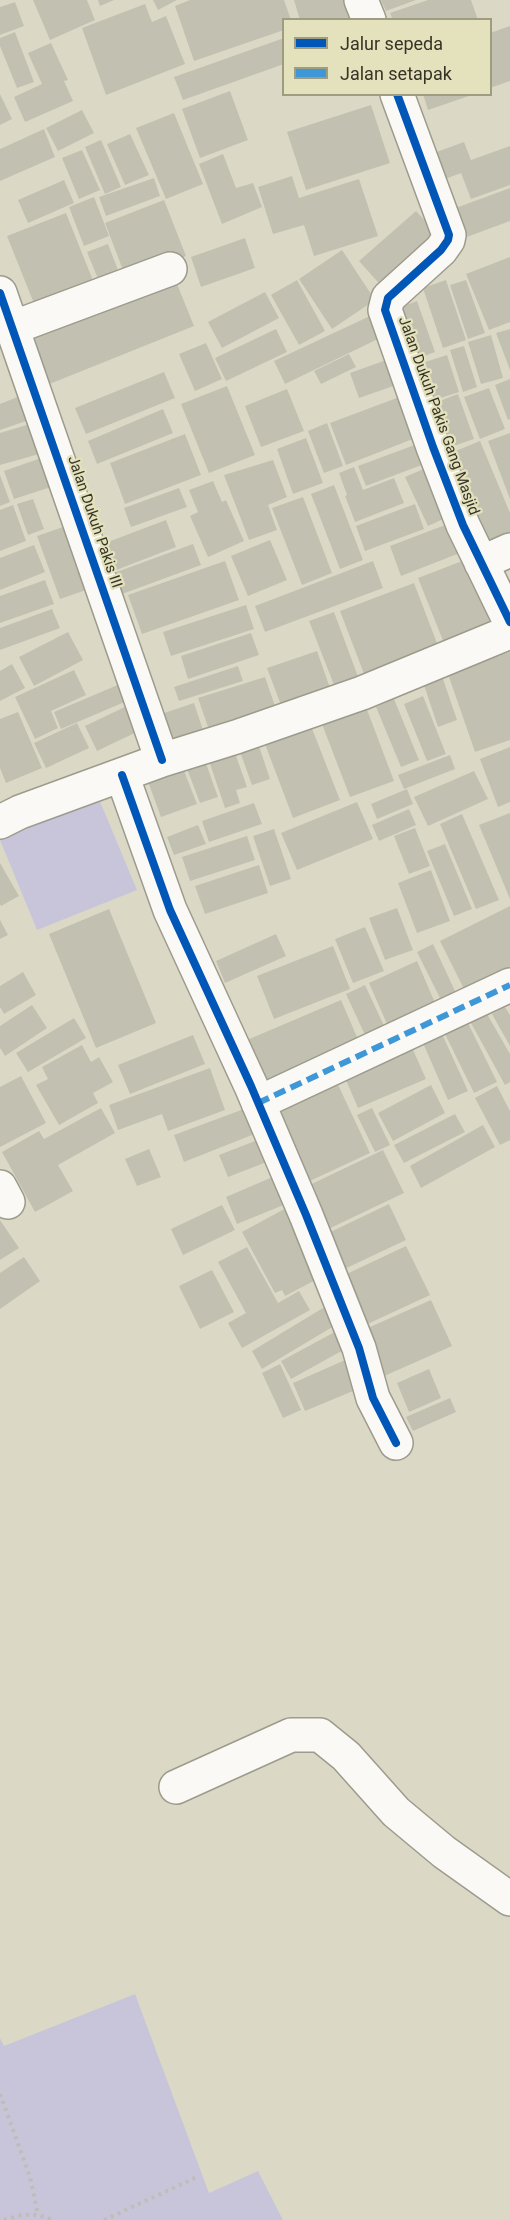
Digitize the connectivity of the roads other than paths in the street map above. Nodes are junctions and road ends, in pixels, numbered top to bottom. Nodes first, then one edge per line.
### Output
1 (361, 0) edge
2 (368, 18) edge
3 (398, 96) edge
4 (170, 269) dead end
5 (0, 293) edge
6 (12, 328) junction
7 (510, 550) edge
8 (481, 563) junction
9 (510, 622) edge
10 (510, 632) edge
11 (162, 760) junction
12 (122, 775) junction
13 (0, 822) edge
14 (510, 985) edge
15 (258, 1103) junction
16 (396, 1443) dead end
17 (176, 1787) dead end
18 (510, 1899) edge

1 - 2 street
3 - 8 street, Jalan Dukuh Pakis Gang Masjid
4 - 6 street
5 - 6 street, Jalan Dukuh Pakis III
6 - 11 street, Jalan Dukuh Pakis III
7 - 8 street
8 - 9 street, Jalan Dukuh Pakis Gang Masjid
10 - 11 street
11 - 12 street
12 - 13 street
12 - 15 street
14 - 15 street
15 - 16 street
17 - 18 street

